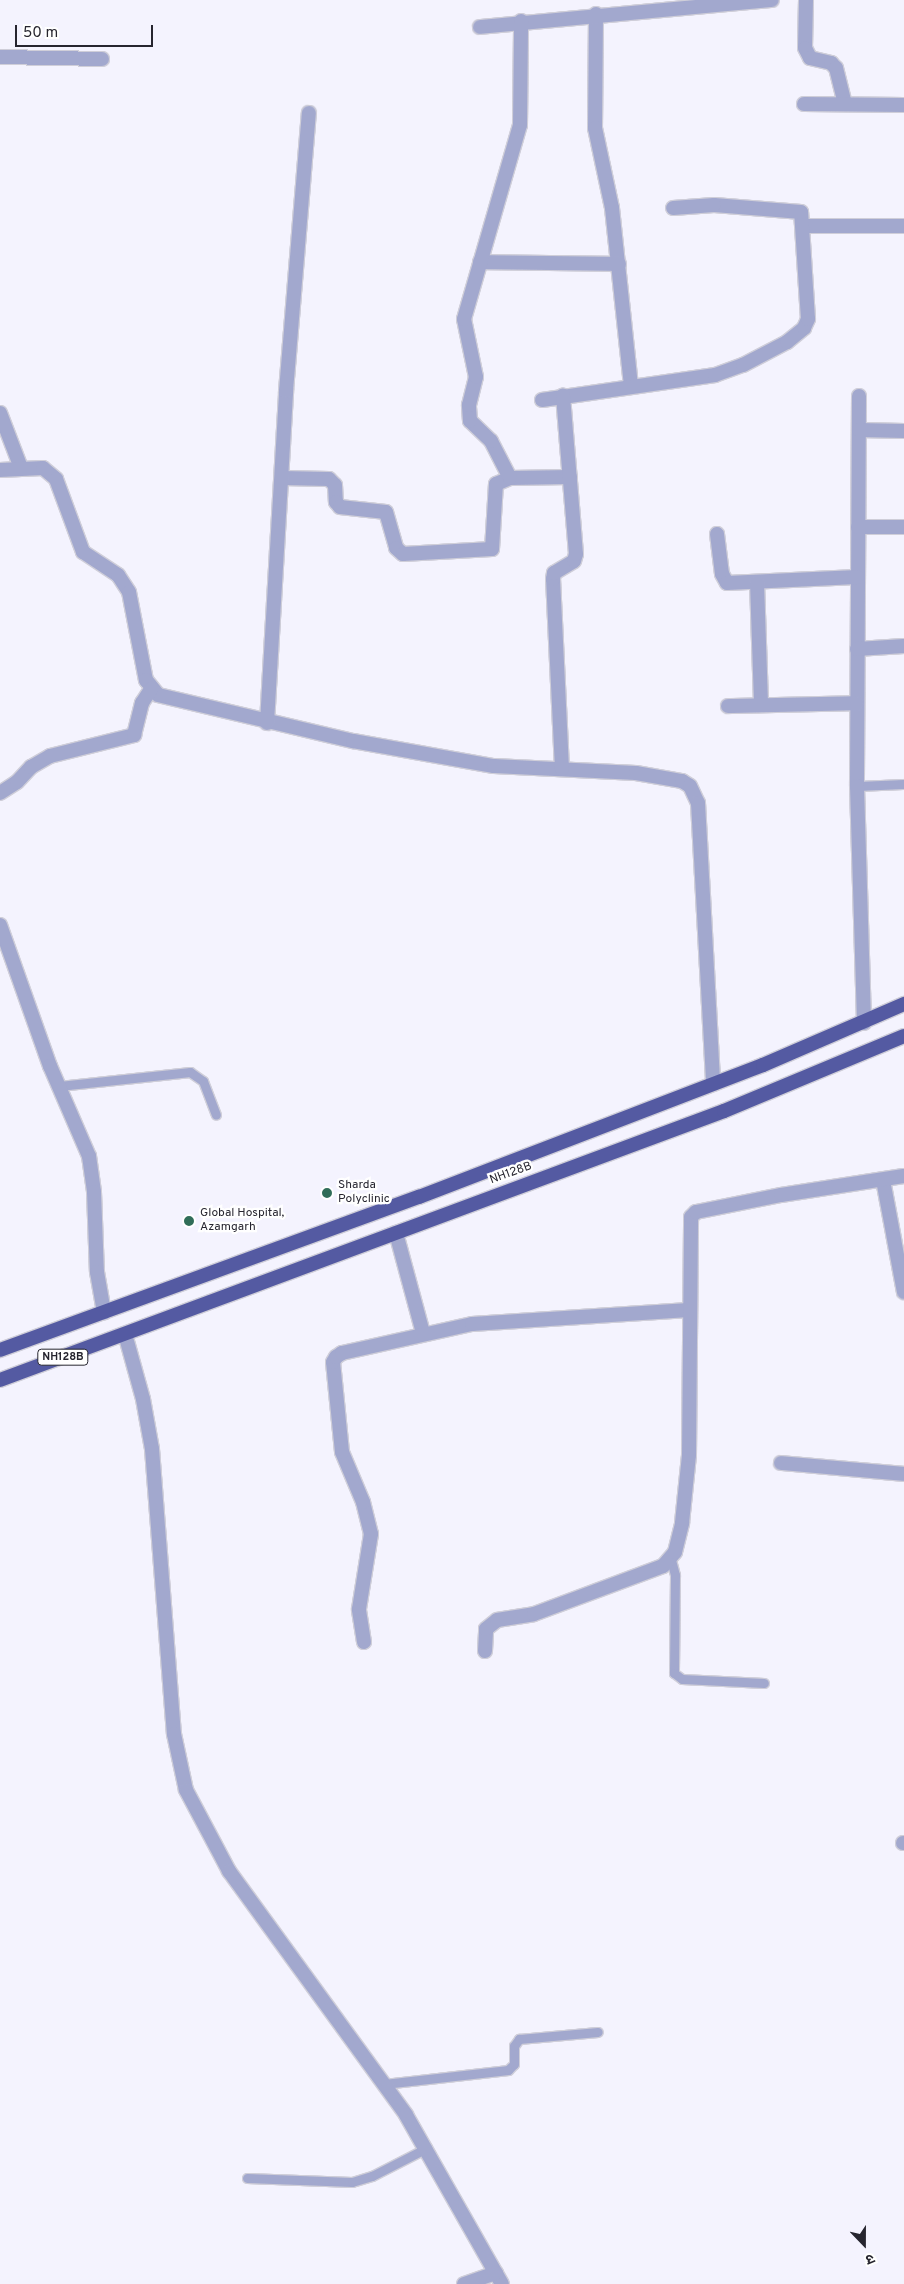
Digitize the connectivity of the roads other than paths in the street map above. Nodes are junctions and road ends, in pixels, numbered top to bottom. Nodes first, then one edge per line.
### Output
1 (772, 0) edge
2 (806, 0) edge
3 (596, 14) junction
4 (521, 21) junction
5 (480, 27) dead end
6 (0, 57) edge
7 (102, 59) dead end
8 (804, 104) dead end
9 (845, 104) junction
10 (904, 105) edge
11 (309, 114) dead end
12 (673, 208) dead end
13 (804, 226) junction
14 (904, 226) edge
15 (480, 262) junction
16 (619, 264) junction
17 (631, 386) junction
18 (563, 396) junction
19 (859, 396) dead end
20 (542, 400) dead end
21 (0, 414) edge
22 (859, 430) junction
23 (904, 431) edge
24 (21, 468) junction
25 (0, 470) edge
26 (570, 477) junction
27 (282, 478) junction
28 (510, 478) junction
29 (858, 527) junction
30 (904, 527) edge
31 (717, 534) dead end
32 (856, 577) junction
33 (757, 582) junction
34 (904, 646) edge
35 (857, 649) junction
36 (150, 689) junction
37 (857, 703) junction
38 (761, 705) junction
39 (728, 706) dead end
40 (267, 722) junction
41 (562, 769) junction
42 (904, 784) edge
43 (857, 786) junction
44 (0, 793) edge
45 (0, 924) edge
46 (904, 1004) edge
47 (864, 1023) junction
48 (904, 1036) edge
49 (713, 1084) junction
50 (59, 1086) junction
51 (216, 1115) dead end
52 (904, 1176) edge
53 (883, 1180) junction
54 (396, 1233) junction
55 (904, 1292) edge
56 (690, 1310) junction
57 (104, 1312) junction
58 (423, 1333) junction
59 (125, 1334) junction
60 (0, 1350) edge
61 (0, 1380) edge
62 (781, 1463) dead end
63 (904, 1474) edge
64 (671, 1560) junction
65 (364, 1642) dead end
66 (485, 1651) dead end
67 (764, 1683) dead end
68 (598, 2032) dead end
69 (384, 2084) junction
70 (427, 2148) junction
71 (247, 2178) dead end
72 (499, 2279) edge
73 (464, 2284) edge

1 - 3 street
2 - 9 street
3 - 4 street
3 - 16 street
4 - 5 street
4 - 15 street
6 - 7 street
8 - 9 street
9 - 10 street
11 - 27 street
12 - 13 street
13 - 14 street
13 - 17 street
15 - 16 street
15 - 28 street
16 - 17 street
17 - 18 street
18 - 20 street
18 - 26 street
19 - 22 street
21 - 24 street
22 - 23 street
22 - 29 street
24 - 25 street
24 - 36 street
26 - 28 street
26 - 41 street
27 - 28 street
27 - 40 street
29 - 30 street
29 - 32 street
31 - 33 street
32 - 33 street
32 - 35 street
33 - 38 street
34 - 35 street
35 - 37 street
36 - 40 street
36 - 44 street
37 - 38 street
37 - 43 street
38 - 39 street
40 - 41 street
41 - 49 street
42 - 43 lane
43 - 47 street
45 - 50 street
46 - 47 highway
47 - 49 highway
48 - 54 highway, NH128B
49 - 57 highway
50 - 51 lane
50 - 57 street
52 - 53 street
53 - 55 street
53 - 56 street
54 - 58 street
54 - 59 highway, NH128B
56 - 58 street
56 - 64 street
57 - 60 highway
58 - 65 street
59 - 61 highway, NH128B
59 - 69 street
62 - 63 street
64 - 66 street
64 - 67 lane
68 - 69 lane
69 - 70 street
70 - 71 lane
70 - 72 street
72 - 73 street

